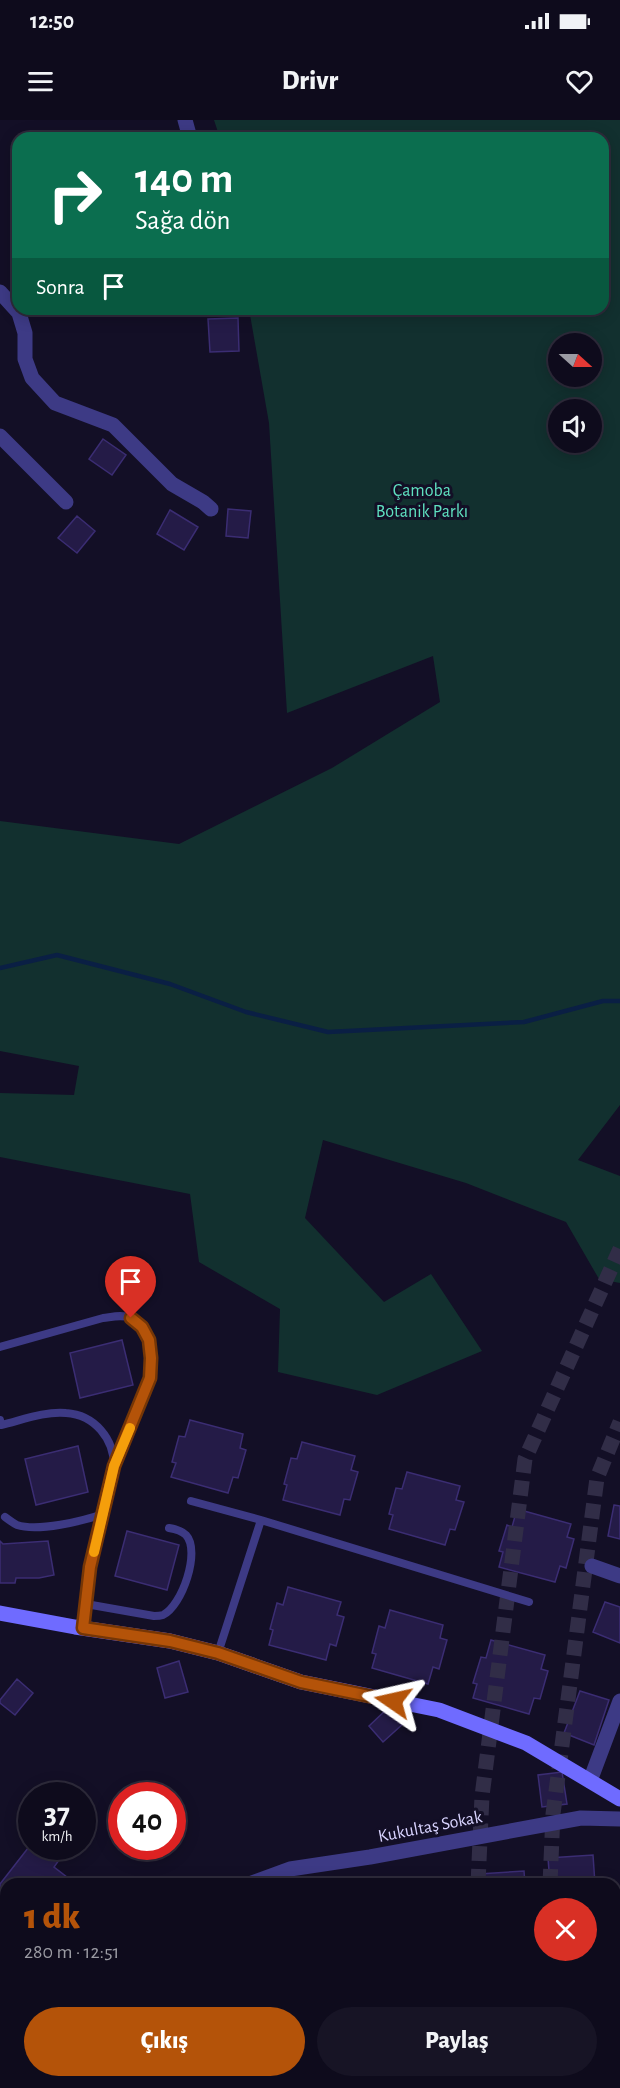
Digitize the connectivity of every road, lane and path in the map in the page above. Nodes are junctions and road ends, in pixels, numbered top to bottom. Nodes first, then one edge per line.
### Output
1 (0, 292) edge
2 (12, 305) edge
3 (20, 315) edge
4 (0, 436) edge
5 (66, 502) dead end
6 (211, 509) dead end
7 (0, 1347) edge
8 (0, 1423) edge
9 (114, 1466) junction
10 (191, 1501) dead end
11 (103, 1514) junction
12 (5, 1517) dead end
13 (261, 1520) junction
14 (169, 1528) dead end
15 (592, 1566) dead end
16 (620, 1576) edge
17 (529, 1602) dead end
18 (86, 1604) junction
19 (0, 1612) edge
20 (83, 1628) junction
21 (218, 1653) junction
22 (620, 1701) edge
23 (590, 1781) junction
24 (620, 1799) edge
25 (620, 1819) edge
26 (265, 1878) edge

1 - 2 street
3 - 6 street
4 - 5 street
7 - 9 lane
8 - 9 lane
9 - 11 lane
10 - 13 lane
11 - 12 lane
11 - 18 lane
13 - 17 lane
13 - 21 lane
14 - 18 lane
15 - 16 street
18 - 20 lane
19 - 20 street
20 - 21 street
21 - 23 street
22 - 23 street
23 - 24 street
25 - 26 street, Kukultaş Sokak

